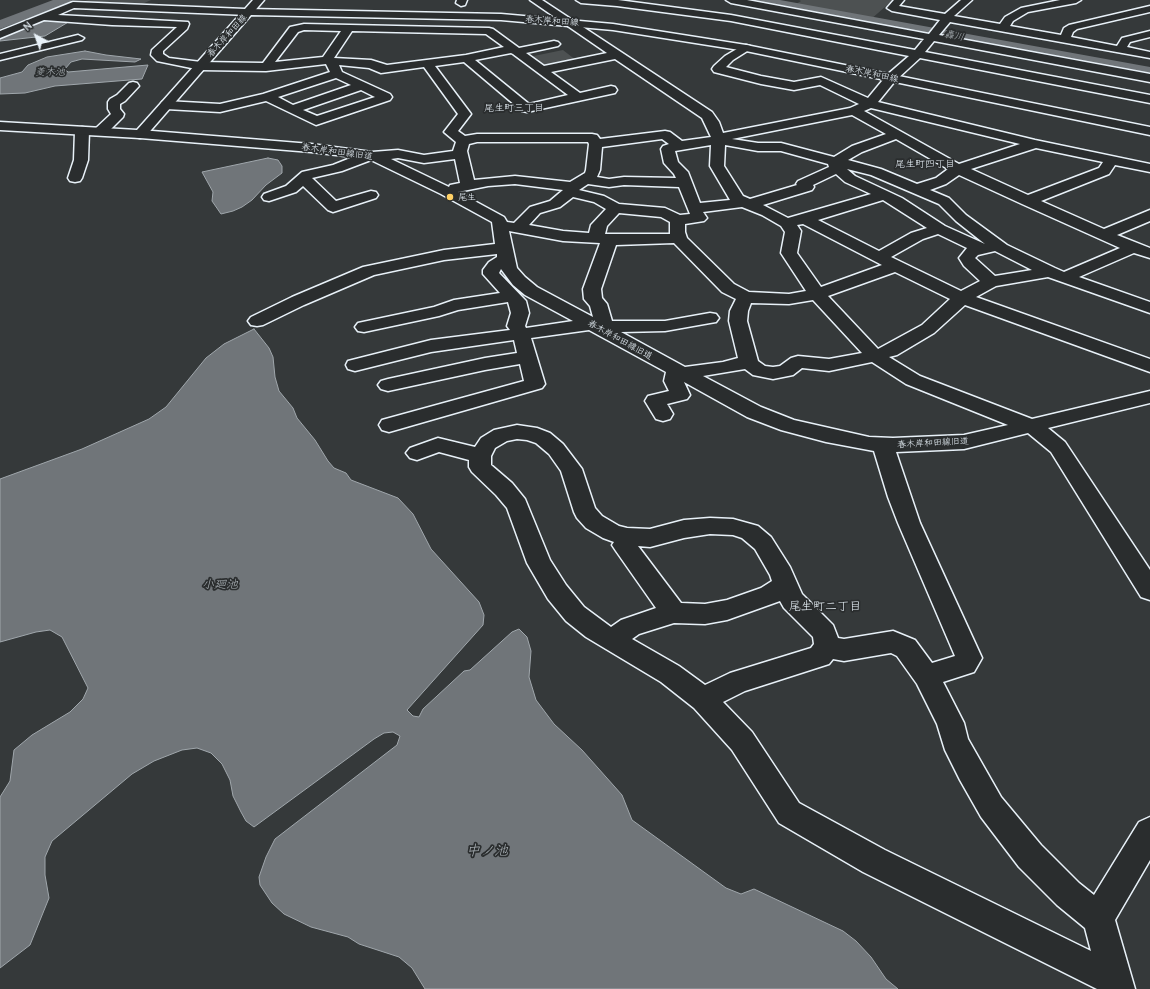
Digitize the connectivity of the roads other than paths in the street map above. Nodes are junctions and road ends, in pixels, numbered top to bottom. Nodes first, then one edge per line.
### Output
1 (156, 0) edge
2 (259, 0) edge
3 (535, 0) edge
4 (581, 0) edge
5 (731, 0) edge
6 (899, 0) edge
7 (967, 0) edge
8 (1076, 0) edge
9 (618, 1) edge
10 (1139, 3) dead end
11 (689, 4) dead end
12 (1150, 8) edge
13 (144, 9) junction
14 (678, 10) junction
15 (248, 12) junction
16 (43, 17) junction
17 (947, 19) junction
18 (77, 20) junction
19 (568, 22) junction
20 (349, 28) junction
21 (61, 29) dead end
22 (1003, 29) junction
23 (425, 30) junction
24 (1150, 34) edge
25 (0, 35) edge
26 (933, 35) junction
27 (78, 38) dead end
28 (438, 40) dead end
29 (1066, 40) junction
30 (0, 44) edge
31 (554, 44) dead end
32 (449, 48) dead end
33 (746, 48) junction
34 (516, 50) junction
35 (1120, 50) junction
36 (0, 51) edge
37 (18, 53) junction
38 (918, 54) junction
39 (616, 55) junction
40 (1150, 55) edge
41 (0, 57) edge
42 (464, 58) junction
43 (330, 61) junction
44 (428, 64) junction
45 (201, 66) junction
46 (266, 67) junction
47 (542, 70) junction
48 (730, 72) junction
49 (337, 74) junction
50 (891, 78) junction
51 (1150, 78) edge
52 (717, 80) dead end
53 (133, 86) dead end
54 (360, 86) junction
55 (611, 90) dead end
56 (266, 97) junction
57 (578, 97) junction
58 (1150, 99) edge
59 (870, 104) junction
60 (166, 105) junction
61 (292, 109) junction
62 (853, 111) junction
63 (342, 113) junction
64 (356, 120) dead end
65 (0, 126) edge
66 (82, 131) junction
67 (1150, 131) edge
68 (100, 132) junction
69 (140, 134) junction
70 (897, 134) junction
71 (718, 139) junction
72 (596, 144) junction
73 (1035, 144) junction
74 (680, 145) junction
75 (462, 147) junction
76 (370, 156) junction
77 (1111, 160) junction
78 (836, 165) junction
79 (1150, 168) edge
80 (958, 169) junction
81 (75, 178) dead end
82 (304, 178) junction
83 (685, 183) junction
84 (468, 185) junction
85 (576, 186) junction
86 (918, 189) junction
87 (446, 191) junction
88 (371, 195) dead end
89 (884, 195) junction
90 (269, 196) dead end
91 (1027, 201) junction
92 (746, 203) junction
93 (616, 208) junction
94 (694, 208) junction
95 (1150, 215) edge
96 (805, 219) junction
97 (678, 220) junction
98 (786, 223) junction
99 (500, 224) junction
100 (518, 228) junction
101 (940, 230) junction
102 (1103, 234) junction
103 (679, 238) junction
104 (603, 239) junction
105 (999, 247) junction
106 (1133, 248) junction
107 (982, 249) junction
108 (1150, 253) edge
109 (504, 254) junction
110 (880, 257) junction
111 (896, 266) junction
112 (1056, 275) junction
113 (990, 282) junction
114 (816, 294) junction
115 (513, 296) junction
116 (745, 298) junction
117 (962, 298) junction
118 (1150, 308) edge
119 (710, 318) dead end
120 (257, 321) dead end
121 (364, 327) dead end
122 (599, 327) junction
123 (521, 333) junction
124 (875, 356) junction
125 (528, 357) junction
126 (748, 361) junction
127 (355, 365) dead end
128 (1150, 366) edge
129 (678, 371) junction
130 (388, 386) dead end
131 (1150, 397) edge
132 (663, 414) dead end
133 (389, 425) dead end
134 (1033, 427) junction
135 (883, 445) junction
136 (417, 453) dead end
137 (480, 456) junction
138 (627, 537) junction
139 (785, 585) junction
140 (1150, 590) edge
141 (674, 613) junction
142 (611, 640) junction
143 (828, 647) junction
144 (926, 676) junction
145 (704, 700) junction
146 (1150, 832) edge
147 (1098, 918) junction
148 (1117, 984) edge

1 - 13 street
2 - 15 street
3 - 19 street
4 - 9 street
5 - 26 street
6 - 17 street
7 - 17 street
8 - 22 street
9 - 14 street
10 - 12 street
11 - 14 street
12 - 29 street
13 - 15 street
13 - 16 street
14 - 38 street
15 - 19 street, 春木岸和田線
15 - 45 street, 春木岸和田線
16 - 18 street
16 - 25 street
17 - 22 street
17 - 26 street
18 - 21 street
18 - 45 street
19 - 33 street, 春木岸和田線
19 - 39 street
20 - 23 street
20 - 43 street
20 - 46 street
22 - 29 street
23 - 28 street
23 - 34 street
24 - 35 street
26 - 38 street
26 - 51 street
27 - 37 street
29 - 35 street
30 - 37 street
31 - 34 street
32 - 42 street
33 - 48 street
33 - 50 street, 春木岸和田線
34 - 42 street
34 - 47 street
35 - 40 street
36 - 37 street
37 - 41 street
38 - 50 street
38 - 58 street
39 - 47 street
39 - 71 street
42 - 44 street
42 - 57 street
43 - 44 street
43 - 46 street
43 - 49 street
44 - 75 street
45 - 46 street
45 - 60 street, 春木岸和田線
47 - 57 street
48 - 52 street
48 - 59 street
49 - 54 street
49 - 56 street
50 - 59 street
50 - 67 street, 春木岸和田線
53 - 68 street
54 - 61 street
54 - 63 street
55 - 57 street
56 - 60 street
56 - 61 street
59 - 62 street
59 - 73 street
60 - 69 street, 春木岸和田線
61 - 63 street
62 - 70 street
62 - 71 street
63 - 64 street
65 - 66 street
66 - 68 street
66 - 81 street
68 - 69 street
69 - 76 street, 春木岸和田線旧道
70 - 78 street
70 - 80 street
71 - 74 street
71 - 78 street
71 - 92 street
72 - 74 street
72 - 75 street
72 - 85 street
73 - 77 street
73 - 80 street
74 - 83 street
75 - 76 street
75 - 84 street
76 - 82 street
76 - 87 street, 春木岸和田線旧道
77 - 79 street
77 - 91 street
78 - 86 street
78 - 89 street
78 - 92 street
80 - 86 street
80 - 91 street
82 - 88 street
82 - 90 street
83 - 85 street
83 - 94 street
84 - 85 street
84 - 87 street
85 - 93 street
85 - 100 street
86 - 105 street
87 - 99 street, 春木岸和田線旧道
89 - 96 street
89 - 101 street
91 - 102 street
92 - 94 street
92 - 98 street
93 - 97 street
93 - 104 street
94 - 97 street
95 - 102 street
96 - 98 street
96 - 110 street
97 - 103 street
98 - 114 street
99 - 100 street
99 - 109 street, 春木岸和田線旧道
100 - 104 street
101 - 107 street
101 - 110 street
102 - 106 street
103 - 104 street
103 - 116 street
104 - 122 street
105 - 107 street
105 - 112 street
106 - 108 street
106 - 112 street
107 - 113 street
109 - 115 street
109 - 120 street
109 - 122 street, 春木岸和田線旧道
110 - 111 street
111 - 114 street
111 - 117 street
112 - 113 street
112 - 118 street
113 - 117 street
114 - 116 street
114 - 124 street
115 - 121 street
115 - 123 street
116 - 126 street
117 - 124 street
117 - 128 street
119 - 122 street
122 - 123 street
122 - 129 street, 春木岸和田線旧道
123 - 125 street
123 - 127 street
124 - 126 street
124 - 134 street
125 - 130 street
125 - 133 street
126 - 129 street
129 - 132 street
129 - 135 street, 春木岸和田線旧道
131 - 134 street, 春木岸和田線旧道
134 - 135 street, 春木岸和田線旧道
134 - 140 street
135 - 144 street
136 - 137 street
137 - 138 street
137 - 142 street
138 - 139 street
138 - 141 street
139 - 141 street
139 - 143 street
141 - 142 street
142 - 145 street
143 - 144 street
143 - 145 street
144 - 147 street
145 - 148 street
146 - 147 street
147 - 148 street

